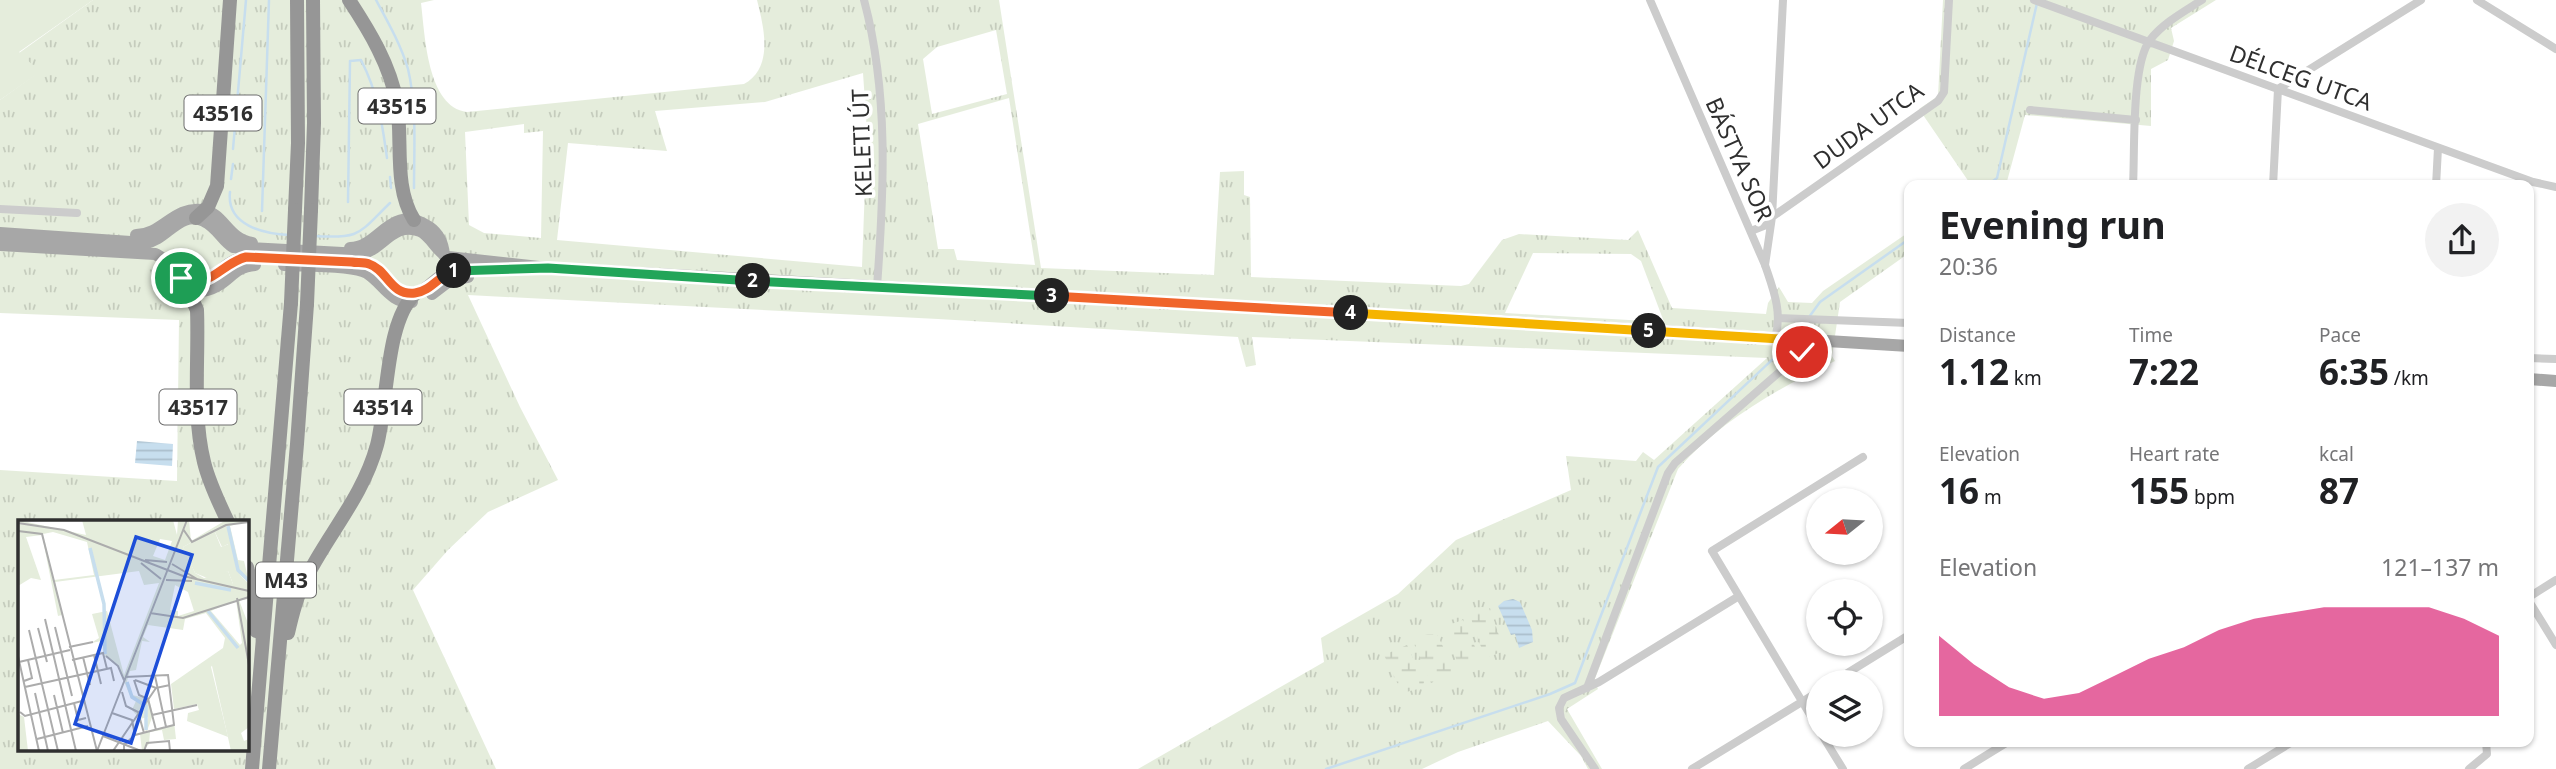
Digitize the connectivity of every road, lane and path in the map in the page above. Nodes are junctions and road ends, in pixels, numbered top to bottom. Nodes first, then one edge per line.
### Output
1 (230, 0) edge
2 (297, 0) edge
3 (313, 0) edge
4 (349, 0) edge
5 (864, 0) edge
6 (1650, 0) edge
7 (1783, 0) edge
8 (1949, 0) edge
9 (2034, 0) edge
10 (2203, 0) edge
11 (2421, 0) edge
12 (2477, 0) edge
13 (2149, 41) junction
14 (2556, 49) edge
15 (2278, 89) junction
16 (2030, 110) dead end
17 (2136, 120) junction
18 (2438, 148) junction
19 (2133, 180) edge
20 (2273, 180) edge
21 (2436, 180) edge
22 (2527, 180) edge
23 (2534, 182) edge
24 (2556, 187) edge
25 (0, 209) edge
26 (77, 213) dead end
27 (201, 214) junction
28 (414, 220) junction
29 (1771, 220) junction
30 (1751, 231) junction
31 (161, 232) junction
32 (0, 233) edge
33 (65, 243) junction
34 (0, 246) edge
35 (444, 251) junction
36 (161, 261) junction
37 (1765, 265) junction
38 (548, 268) junction
39 (441, 275) junction
40 (877, 286) junction
41 (184, 290) junction
42 (411, 298) junction
43 (1778, 318) junction
44 (1904, 323) edge
45 (1777, 339) junction
46 (1810, 341) junction
47 (1904, 346) edge
48 (2534, 358) edge
49 (2556, 359) edge
50 (2534, 379) edge
51 (2556, 381) edge
52 (1863, 457) dead end
53 (227, 520) edge
54 (248, 570) edge
55 (2556, 580) edge
56 (2534, 595) edge
57 (1739, 596) junction
58 (2534, 608) edge
59 (1904, 638) edge
60 (2556, 645) edge
61 (1852, 670) edge
62 (1587, 688) junction
63 (259, 689) junction
64 (1806, 700) edge
65 (1802, 702) junction
66 (1806, 708) edge
67 (274, 715) junction
68 (1829, 747) edge
69 (2000, 747) edge
70 (2284, 747) edge
71 (2486, 747) edge
72 (252, 769) edge
73 (269, 769) edge
74 (1595, 769) edge
75 (1692, 769) edge
76 (1843, 769) edge
77 (1964, 769) edge
78 (2248, 769) edge
79 (2469, 769) edge

1 - 27 highway, 43516
2 - 63 highway, M43, bridge
3 - 67 highway, M43, bridge
4 - 28 highway, 43515
5 - 40 street, KELETI ÚT
6 - 30 street, BÁSTYA SOR
7 - 29 street
8 - 29 street, DUDA UTCA
9 - 13 street, DÉLCEG UTCA
10 - 13 street
11 - 15 street
12 - 14 street
13 - 15 street, DÉLCEG UTCA
13 - 17 street
15 - 18 street, DÉLCEG UTCA
15 - 20 street
16 - 17 street
17 - 19 street
18 - 21 street
18 - 22 street, DÉLCEG UTCA
23 - 24 street, DÉLCEG UTCA
25 - 26 street
27 - 28 main road
27 - 31 main road
27 - 35 main road
28 - 35 main road
29 - 30 street, DUDA UTCA
29 - 37 street
30 - 37 street, BÁSTYA SOR
31 - 33 main road
31 - 36 main road
32 - 33 main road
33 - 34 main road
33 - 36 main road
35 - 38 main road
35 - 39 main road
36 - 41 main road
36 - 42 main road
37 - 43 street, BÁSTYA SOR
38 - 39 main road
38 - 40 main road
38 - 42 main road
39 - 42 main road
40 - 45 main road
41 - 42 main road
41 - 53 highway, 43517
42 - 67 highway, 43514
43 - 44 street
43 - 45 street, BÁSTYA SOR
45 - 46 main road
46 - 47 main road
46 - 62 street
48 - 49 street
50 - 51 main road
52 - 57 street
54 - 63 highway
55 - 56 street
57 - 62 street
57 - 65 street
58 - 60 street
59 - 61 street
62 - 74 street
63 - 72 highway, M43
64 - 65 street
65 - 66 street
65 - 75 street
67 - 73 highway, M43
68 - 76 street
69 - 77 street
70 - 78 street
71 - 79 street

